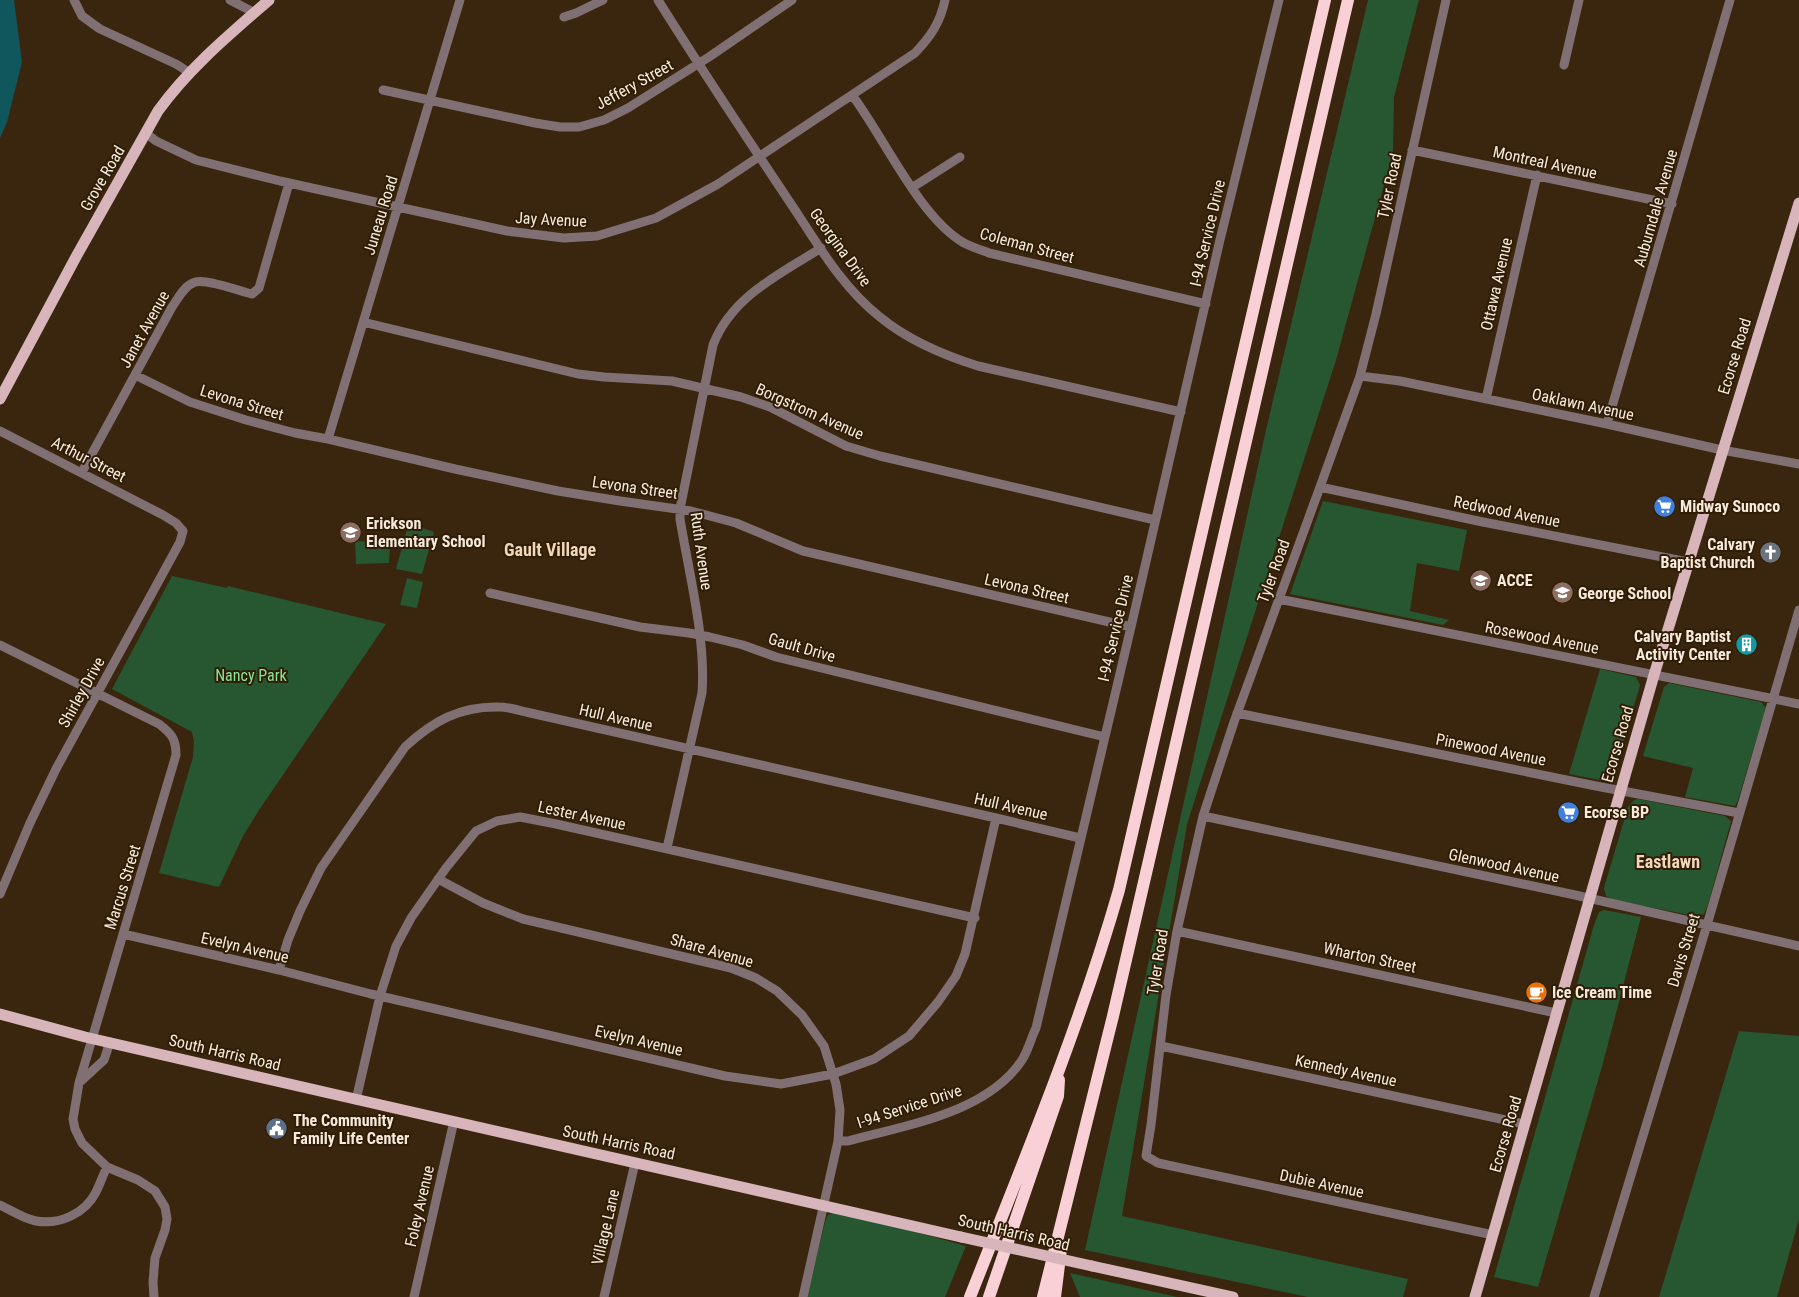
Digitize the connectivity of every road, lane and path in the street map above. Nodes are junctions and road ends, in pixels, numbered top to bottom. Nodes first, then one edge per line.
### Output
1 (74, 0) edge
2 (230, 0) edge
3 (269, 0) edge
4 (460, 0) edge
5 (603, 0) edge
6 (658, 0) edge
7 (792, 0) edge
8 (945, 0) edge
9 (1279, 0) edge
10 (1325, 0) edge
11 (1348, 0) edge
12 (1446, 0) edge
13 (1580, 0) edge
14 (1730, 0) edge
15 (255, 13) junction
16 (564, 17) dead end
17 (698, 63) junction
18 (1564, 66) dead end
19 (190, 73) junction
20 (383, 90) dead end
21 (852, 95) junction
22 (430, 102) junction
23 (146, 133) junction
24 (1412, 150) junction
25 (760, 156) junction
26 (960, 157) dead end
27 (1537, 175) junction
28 (288, 183) junction
29 (913, 187) junction
30 (1799, 203) edge
31 (1672, 204) junction
32 (398, 207) junction
33 (821, 248) junction
34 (1206, 304) junction
35 (363, 322) junction
36 (136, 375) junction
37 (1360, 376) junction
38 (704, 387) junction
39 (0, 399) edge
40 (1486, 399) junction
41 (1181, 412) junction
42 (1607, 424) junction
43 (0, 431) edge
44 (328, 439) junction
45 (1722, 450) junction
46 (1799, 464) edge
47 (82, 472) junction
48 (1320, 487) junction
49 (680, 509) junction
50 (163, 515) joint
51 (1155, 520) junction
52 (1688, 562) junction
53 (490, 593) dead end
54 (1278, 599) junction
55 (1799, 610) edge
56 (1131, 627) junction
57 (699, 635) junction
58 (0, 644) edge
59 (1654, 675) junction
60 (97, 693) junction
61 (1773, 699) junction
62 (1799, 704) edge
63 (1237, 713) junction
64 (1105, 737) junction
65 (689, 749) junction
66 (1620, 791) junction
67 (1739, 813) junction
68 (1203, 816) junction
69 (996, 818) junction
70 (1080, 838) junction
71 (668, 848) junction
72 (438, 879) junction
73 (0, 894) edge
74 (1589, 899) junction
75 (975, 918) junction
76 (1707, 925) junction
77 (1177, 931) junction
78 (123, 934) junction
79 (1799, 946) edge
80 (279, 970) junction
81 (380, 996) junction
82 (1556, 1013) junction
83 (0, 1014) edge
84 (92, 1038) junction
85 (110, 1042) junction
86 (1161, 1046) junction
87 (1060, 1068) junction
88 (834, 1074) junction
89 (79, 1083) junction
90 (356, 1100) junction
91 (454, 1121) junction
92 (1524, 1124) junction
93 (838, 1142) junction
94 (1146, 1156) joint
95 (636, 1163) junction
96 (107, 1167) junction
97 (0, 1205) edge
98 (823, 1206) junction
99 (1060, 1227) junction
100 (1493, 1235) junction
101 (154, 1297) edge
102 (414, 1297) edge
103 (604, 1297) edge
104 (803, 1297) edge
105 (970, 1297) edge
106 (989, 1297) edge
107 (1042, 1297) edge
108 (1055, 1297) edge
109 (1232, 1297) edge
110 (1475, 1297) edge
111 (1594, 1297) edge

1 - 19 street
2 - 15 street
3 - 15 main road, Grove Road
4 - 22 street, Juneau Road
5 - 16 street
6 - 17 street, Georgina Drive
7 - 17 street, Jeffery Street
8 - 21 street, Jay Avenue
9 - 34 street, I-94 Service Drive
10 - 87 highway
11 - 99 highway
12 - 24 street, Tyler Road
13 - 18 street
14 - 31 street, Auburndale Avenue
15 - 19 main road, Grove Road
17 - 22 street, Jeffery Street
17 - 25 street, Georgina Drive
19 - 23 main road, Grove Road
20 - 22 street, Jeffery Street
21 - 25 street, Jay Avenue
21 - 29 street, Coleman Street
22 - 32 street, Juneau Road
23 - 28 street, Jay Avenue
23 - 39 main road, Grove Road
24 - 27 street, Montreal Avenue
24 - 37 street, Tyler Road
25 - 32 street, Jay Avenue
25 - 33 street, Georgina Drive
26 - 29 street
27 - 31 street, Montreal Avenue
27 - 40 street, Ottawa Avenue
28 - 32 street, Jay Avenue
28 - 36 street, Janet Avenue
29 - 34 street, Coleman Street
30 - 45 main road, Ecorse Road
31 - 42 street, Auburndale Avenue
32 - 35 street, Juneau Road
33 - 38 street, Ruth Avenue
33 - 41 street, Georgina Drive
34 - 41 street, I-94 Service Drive
35 - 38 street, Borgstrom Avenue
35 - 44 street, Juneau Road
36 - 44 street, Levona Street
36 - 47 street, Janet Avenue
37 - 40 street, Oaklawn Avenue
37 - 48 street, Tyler Road
38 - 49 street, Ruth Avenue
38 - 51 street, Borgstrom Avenue
40 - 42 street, Oaklawn Avenue
41 - 51 street, I-94 Service Drive
42 - 45 street, Oaklawn Avenue
43 - 47 street, Arthur Street
44 - 49 street, Levona Street
45 - 46 street, Oaklawn Avenue
45 - 52 main road, Ecorse Road
47 - 50 street, Arthur Street
48 - 52 street, Redwood Avenue
48 - 54 street, Tyler Road
49 - 56 street, Levona Street
49 - 57 street, Ruth Avenue
50 - 60 street, Shirley Drive
51 - 56 street, I-94 Service Drive
52 - 59 main road, Ecorse Road
53 - 57 street, Gault Drive
54 - 59 street, Rosewood Avenue
54 - 63 street, Tyler Road
55 - 61 street, Davis Street
56 - 64 street, I-94 Service Drive
57 - 64 street, Gault Drive
57 - 65 street, Ruth Avenue
58 - 60 street
59 - 61 street, Rosewood Avenue
59 - 66 main road, Ecorse Road
60 - 73 street, Shirley Drive
60 - 78 street, Marcus Street
61 - 62 street, Rosewood Avenue
61 - 67 street, Davis Street
63 - 66 street, Pinewood Avenue
63 - 68 street, Tyler Road
64 - 70 street, I-94 Service Drive
65 - 69 street, Hull Avenue
65 - 71 street, Ruth Avenue
65 - 80 street, Hull Avenue
66 - 67 street, Pinewood Avenue
66 - 74 main road, Ecorse Road
67 - 76 street, Davis Street
68 - 74 street, Glenwood Avenue
68 - 77 street, Tyler Road
69 - 70 street, Hull Avenue
69 - 75 street, Evelyn Avenue
70 - 93 street, I-94 Service Drive
71 - 72 street, Lester Avenue
71 - 75 street, Lester Avenue
72 - 81 street, Lester Avenue
72 - 88 street, Share Avenue
74 - 76 street, Glenwood Avenue
74 - 82 main road, Ecorse Road
75 - 88 street, Evelyn Avenue
76 - 79 street, Glenwood Avenue
76 - 111 street, Davis Street
77 - 82 street, Wharton Street
77 - 86 street, Tyler Road
78 - 80 street, Evelyn Avenue
78 - 84 street, Marcus Street
80 - 81 street, Evelyn Avenue
81 - 88 street, Evelyn Avenue
81 - 90 street, Lester Avenue
82 - 92 main road, Ecorse Road
83 - 84 main road, South Harris Road
84 - 85 main road, South Harris Road
84 - 89 street, Marcus Street
85 - 89 street
85 - 90 main road, South Harris Road
86 - 92 street, Kennedy Avenue
86 - 94 street, Tyler Road
87 - 105 highway
87 - 106 highway
88 - 93 street, Share Avenue
89 - 96 street, Marcus Street
90 - 91 main road, South Harris Road
91 - 95 main road, South Harris Road
91 - 102 street, Foley Avenue
92 - 100 main road, Ecorse Road
93 - 98 street, Share Avenue
94 - 100 street, Dubie Avenue
95 - 98 main road, South Harris Road
95 - 103 street, Village Lane
96 - 97 street
96 - 101 street, Marcus Street
98 - 104 street, Share Avenue
98 - 109 main road, South Harris Road, bridge
99 - 107 highway
99 - 108 highway
100 - 110 main road, Ecorse Road

